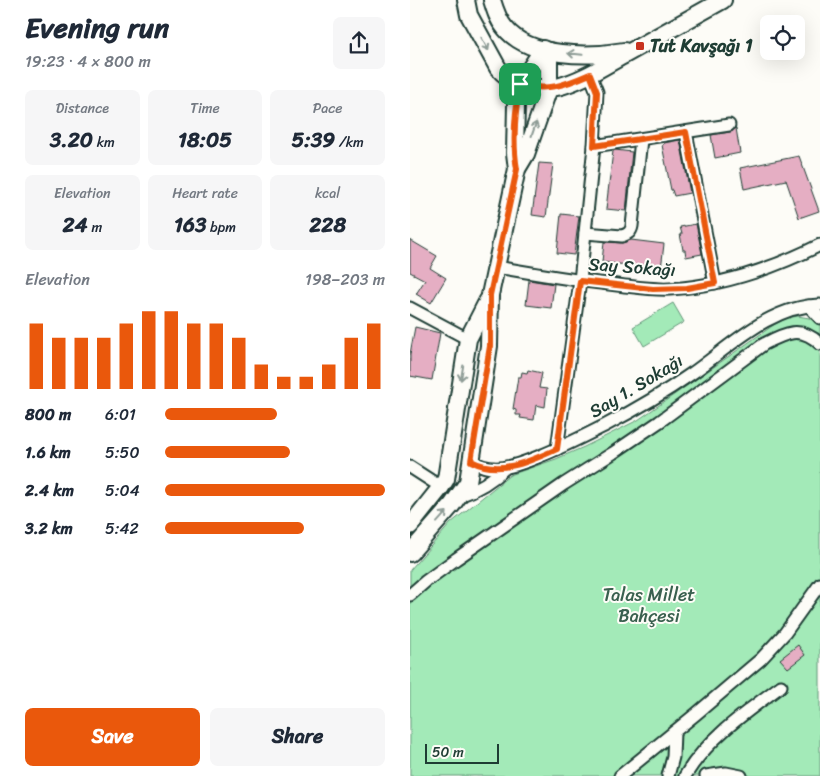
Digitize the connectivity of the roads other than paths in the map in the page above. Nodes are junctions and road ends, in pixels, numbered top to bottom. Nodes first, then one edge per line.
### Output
1 (466, 0) edge
2 (492, 0) edge
3 (723, 0) edge
4 (640, 46) junction
5 (546, 50) junction
6 (590, 74) junction
7 (520, 84) junction
8 (549, 88) junction
9 (729, 125) dead end
10 (686, 132) junction
11 (641, 139) junction
12 (594, 146) junction
13 (517, 169) junction
14 (585, 233) junction
15 (820, 245) edge
16 (496, 267) junction
17 (580, 281) junction
18 (715, 283) junction
19 (490, 295) junction
20 (815, 306) edge
21 (410, 308) edge
22 (820, 318) edge
23 (468, 339) junction
24 (820, 344) edge
25 (557, 449) junction
26 (471, 461) junction
27 (410, 467) edge
28 (506, 468) junction
29 (441, 487) junction
30 (458, 496) junction
31 (410, 526) edge
32 (410, 553) edge
33 (820, 584) edge
34 (410, 595) edge
35 (781, 686) dead end
36 (674, 732) junction
37 (620, 776) edge
38 (668, 776) edge
39 (684, 776) edge
40 (706, 776) edge
41 (741, 776) edge

1 -> 7 main road
2 - 5 main road
3 - 4 main road
4 -> 5 main road
4 - 6 main road
5 - 7 main road
5 - 8 main road
6 - 8 main road
6 - 12 street
7 - 8 main road
7 - 13 main road
13 -> 8 main road
9 - 10 street
10 - 11 street
10 - 18 street
11 - 12 street
11 - 14 street
12 - 14 street
13 - 16 main road
14 - 17 street
15 - 18 street, Say Sokağı
16 - 17 street, Say Sokağı
16 - 19 main road
17 - 18 street, Say Sokağı
17 - 25 street
19 - 23 main road
19 - 26 main road
20 - 22 street
20 - 25 street, Say 1. Sokağı
21 - 23 street
23 -> 29 main road
24 - 34 street
25 - 28 street, Say 1. Sokağı
26 - 28 street, Say 1. Sokağı
26 - 30 main road
27 - 29 street
28 - 30 street
29 - 31 main road
32 -> 30 main road
33 - 36 street
35 - 39 street
36 - 37 street
36 - 38 street
40 - 41 street

